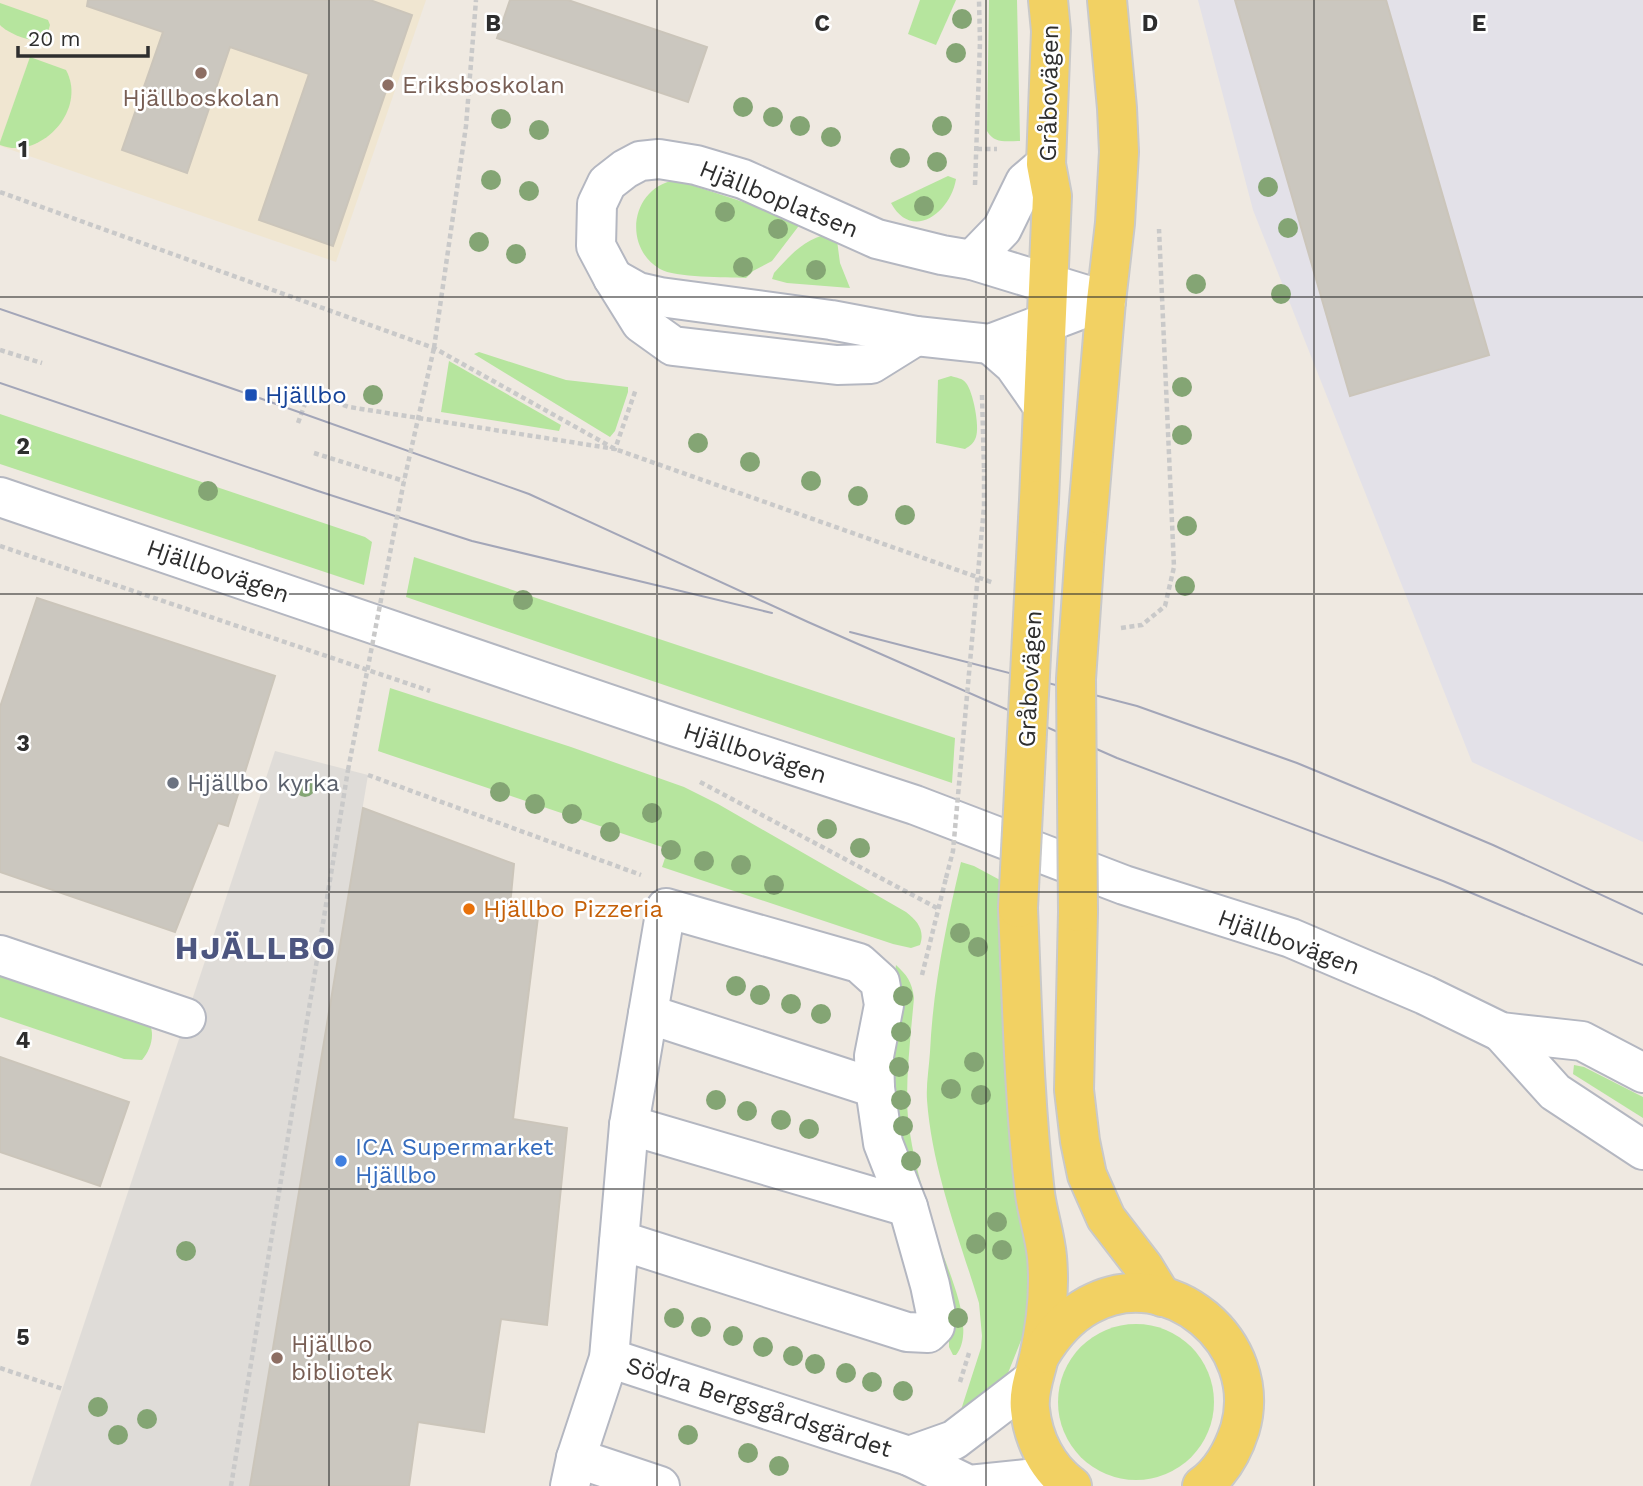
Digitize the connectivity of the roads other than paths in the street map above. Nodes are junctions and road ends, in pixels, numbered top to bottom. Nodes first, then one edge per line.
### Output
1 (1048, 0) edge
2 (1107, 0) edge
3 (1046, 164) junction
4 (972, 260) junction
5 (1048, 283) junction
6 (1106, 301) junction
7 (1046, 323) junction
8 (990, 344) junction
9 (1042, 405) junction
10 (0, 497) edge
11 (0, 955) edge
12 (648, 1014) junction
13 (186, 1018) dead end
14 (1501, 1032) junction
15 (1643, 1073) edge
16 (875, 1088) junction
17 (629, 1125) junction
18 (1643, 1150) edge
19 (908, 1207) junction
20 (619, 1240) junction
21 (1162, 1297) junction
22 (609, 1357) junction
23 (1035, 1369) junction
24 (1236, 1443) junction
25 (909, 1456) junction
26 (573, 1472) edge
27 (1068, 1483) edge
28 (660, 1486) edge
29 (1202, 1486) edge
30 (1240, 1486) edge

1 - 3 main road, Gråbovägen
2 - 6 main road, Gråbovägen
3 - 4 street
3 - 5 main road, Gråbovägen
4 - 5 street, Hjällboplatsen
4 - 8 street, Hjällboplatsen
5 - 6 street, Hjällboplatsen
5 - 7 main road, Gråbovägen
6 - 7 street, Hjällboplatsen
6 - 21 main road, Gråbovägen, bridge
7 - 8 street, Hjällboplatsen
7 - 9 main road, Gråbovägen
8 - 9 street
9 - 23 main road, Gråbovägen, bridge
10 - 14 street, Hjällbovägen
11 - 13 street
12 - 16 street
12 - 16 street
12 - 17 street
14 - 15 street, Hjällbovägen
14 - 18 street, Hjällbovägen
16 - 19 street
17 - 19 street
17 - 20 street
19 - 20 street
20 - 22 street
21 - 23 main road
21 - 24 main road
22 - 25 street, Södra Bergsgårdsgärdet
22 - 26 street
23 - 25 street, Södra Bergsgårdsgärdet
23 - 27 main road, Gråbovägen
24 - 29 main road
24 - 30 main road
25 - 27 street, Södra Bergsgårdsgärdet
26 - 28 street

